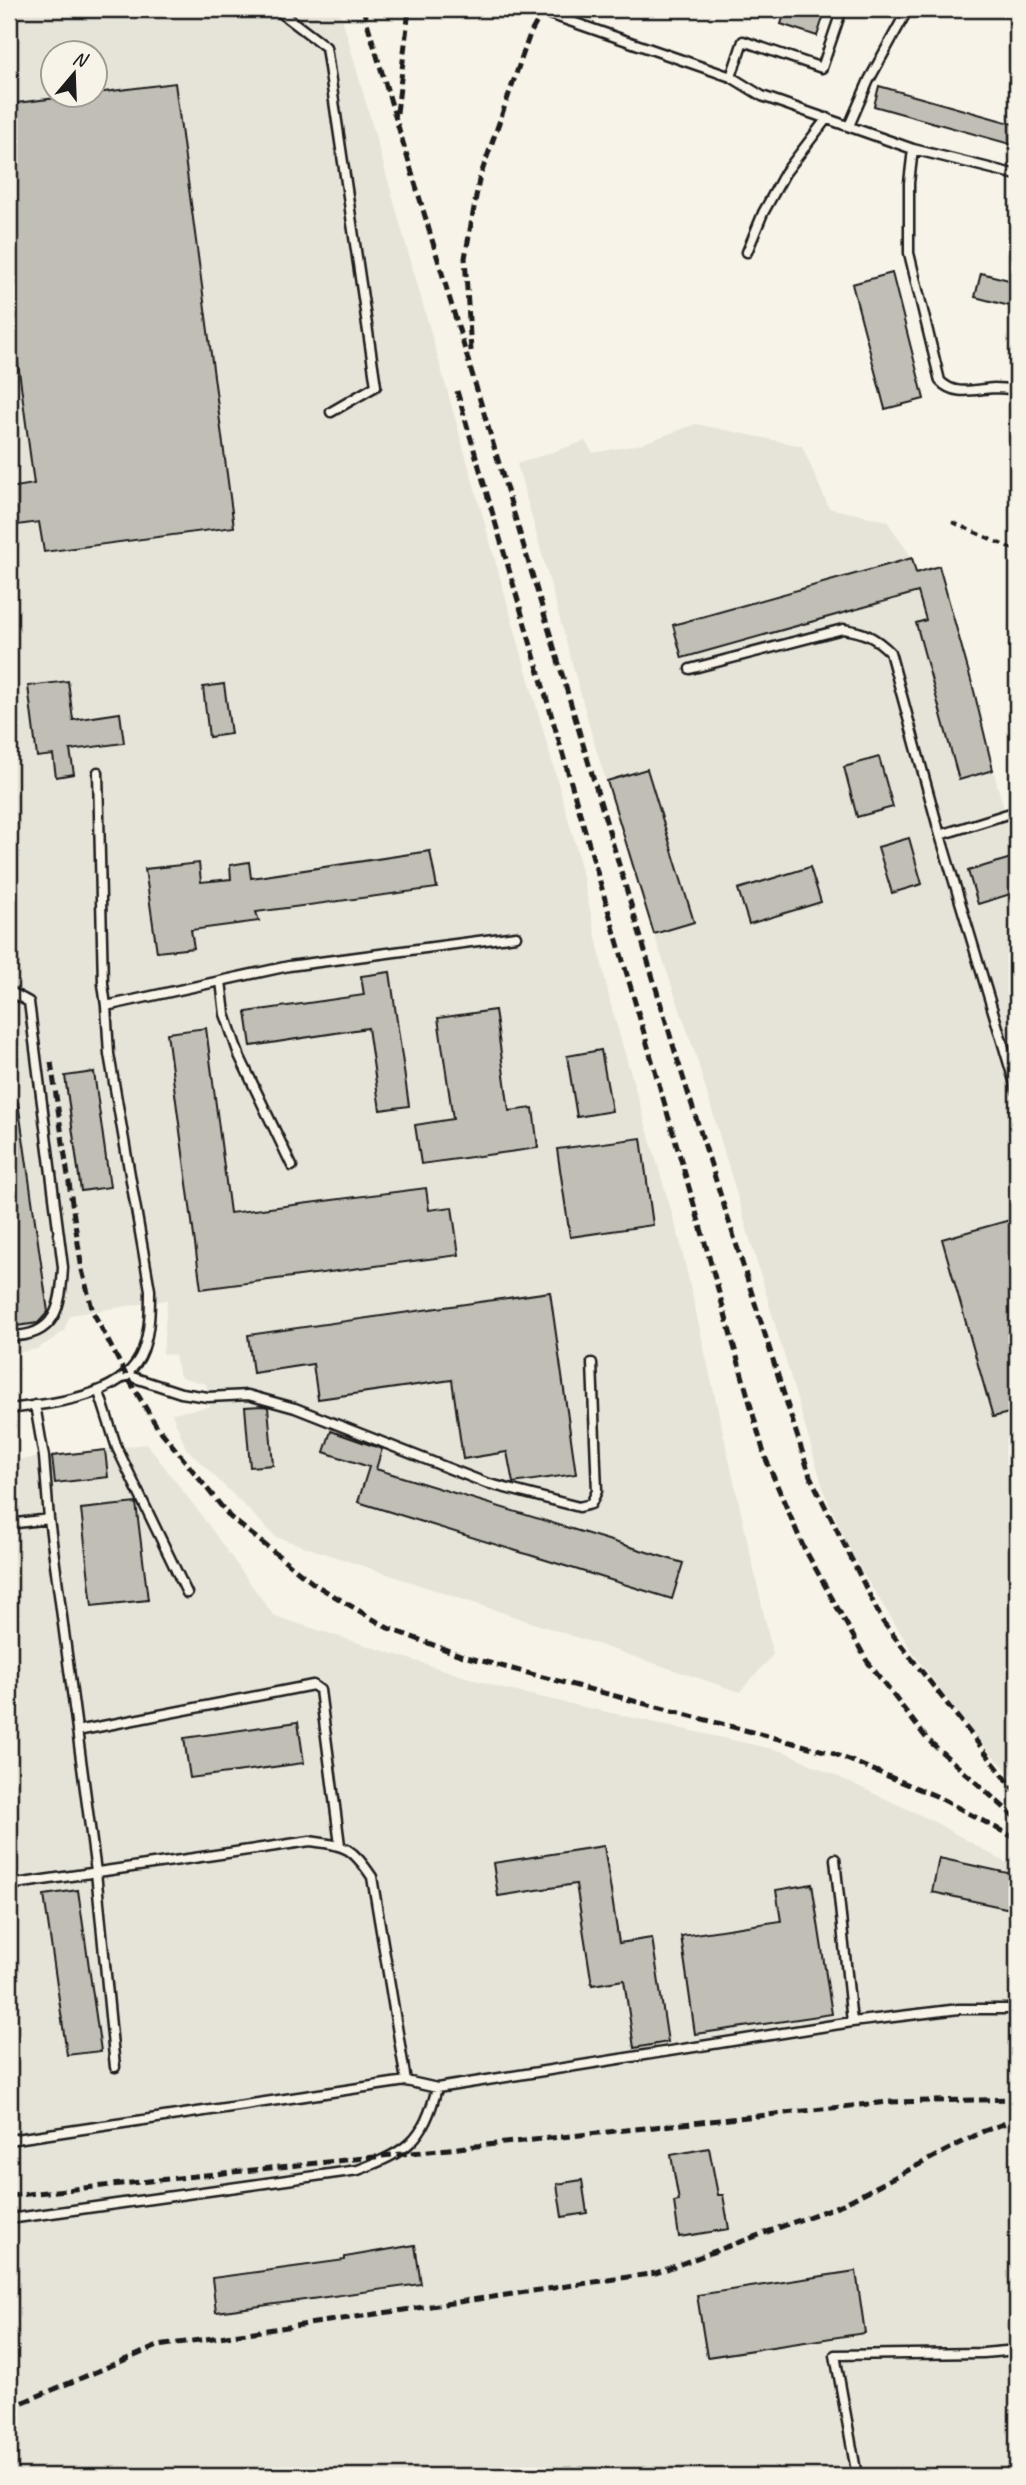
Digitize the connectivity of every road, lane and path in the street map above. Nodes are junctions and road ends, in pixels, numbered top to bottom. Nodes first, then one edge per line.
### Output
1 (276, 9) edge
2 (535, 9) edge
3 (842, 9) edge
4 (908, 9) edge
5 (731, 76) junction
6 (827, 118) junction
7 (849, 126) junction
8 (913, 149) junction
9 (1017, 176) edge
10 (747, 252) dead end
11 (1017, 390) edge
12 (331, 412) dead end
13 (952, 522) dead end
14 (1017, 551) edge
15 (690, 669) dead end
16 (98, 772) dead end
17 (1017, 811) edge
18 (940, 835) junction
19 (516, 936) dead end
20 (221, 981) junction
21 (9, 991) edge
22 (106, 1006) junction
23 (1017, 1091) edge
24 (292, 1166) dead end
25 (9, 1336) edge
26 (592, 1363) dead end
27 (126, 1375) junction
28 (99, 1392) junction
29 (35, 1405) junction
30 (9, 1409) edge
31 (49, 1519) junction
32 (9, 1524) edge
33 (187, 1593) dead end
34 (78, 1731) junction
35 (340, 1845) junction
36 (835, 1858) dead end
37 (96, 1872) junction
38 (9, 1885) edge
39 (1017, 2009) edge
40 (852, 2022) junction
41 (115, 2067) dead end
42 (406, 2081) junction
43 (437, 2088) junction
44 (9, 2140) edge
45 (9, 2220) edge
46 (1017, 2350) edge
47 (856, 2476) edge

1 - 12 lane
2 - 5 lane
3 - 5 lane
4 - 7 lane
5 - 6 lane
6 - 7 lane
6 - 10 lane
7 - 8 lane
8 - 9 lane
8 - 11 lane
13 - 14 path
15 - 18 lane
16 - 22 lane
17 - 18 lane
18 - 23 lane
19 - 20 lane
20 - 22 lane
20 - 24 lane
21 - 25 lane
22 - 27 lane
26 - 27 lane
27 - 28 lane
28 - 29 lane
28 - 33 lane
29 - 30 lane
29 - 31 lane
31 - 32 lane
31 - 34 lane
34 - 35 lane
34 - 37 lane
35 - 37 lane
35 - 42 lane
36 - 40 lane
37 - 38 lane
37 - 41 lane
39 - 40 lane
40 - 43 lane
42 - 43 lane
42 - 44 lane
43 - 45 lane
46 - 47 lane

